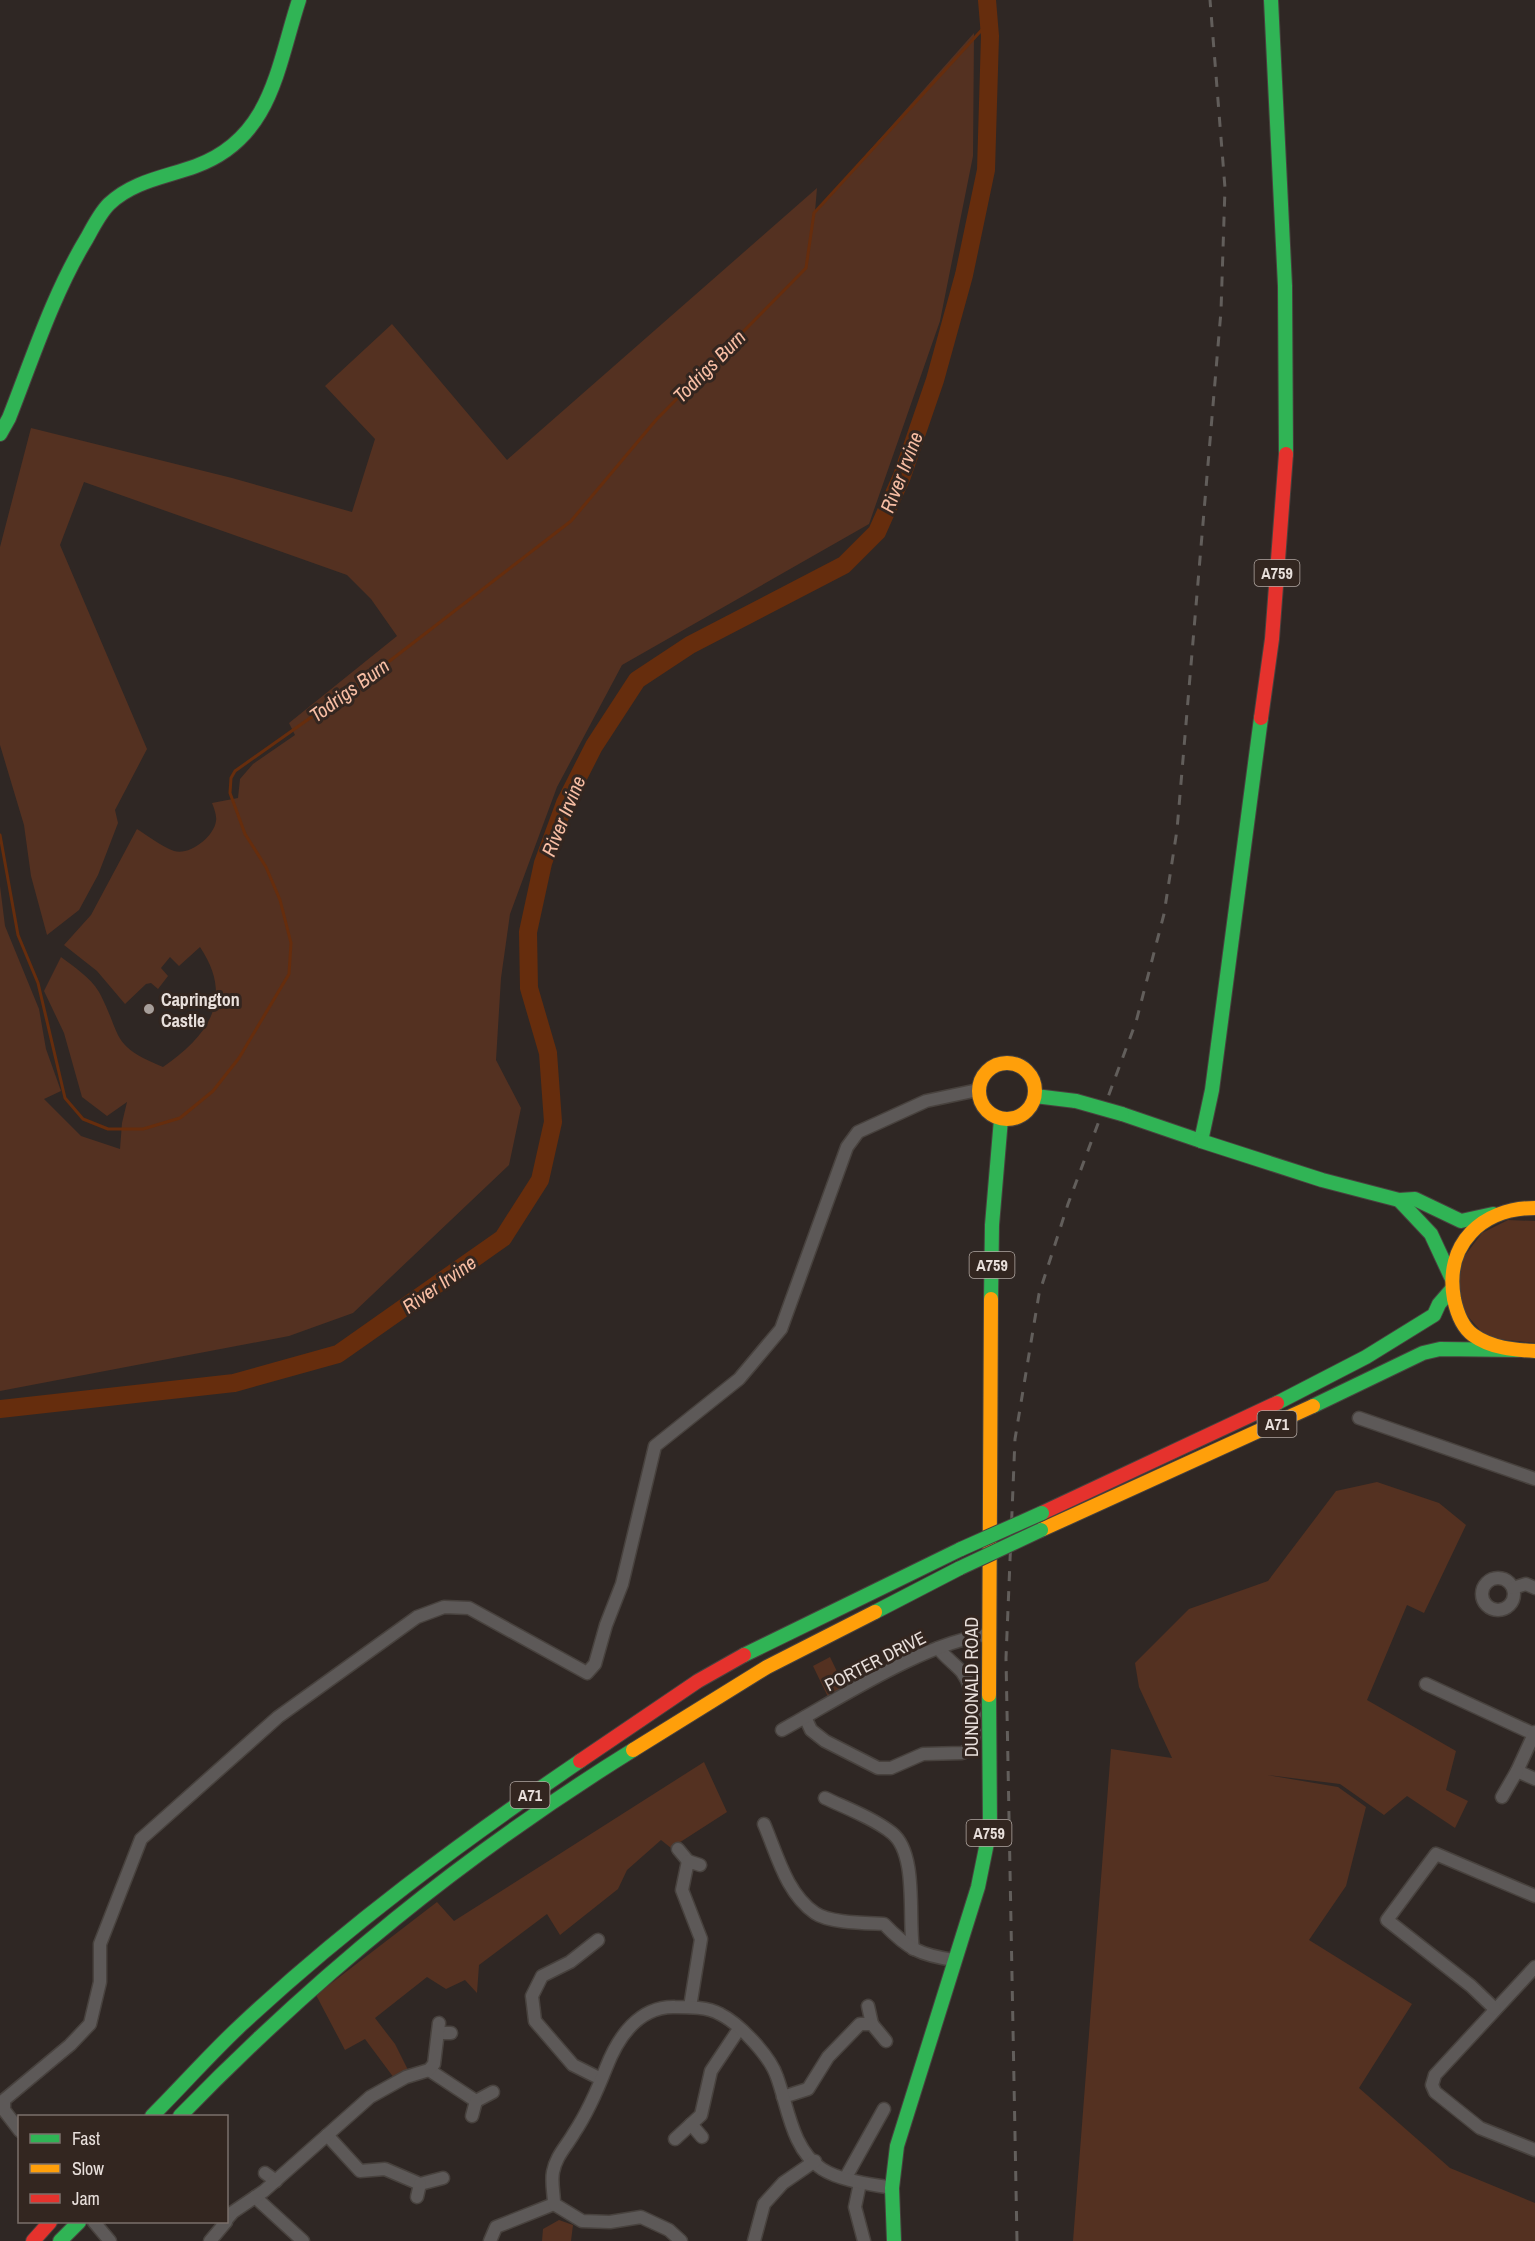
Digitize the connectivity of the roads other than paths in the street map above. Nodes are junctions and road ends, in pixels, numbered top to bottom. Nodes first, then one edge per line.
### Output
1 (298, 0) edge
2 (1271, 0) edge
3 (0, 434) edge
4 (978, 1090) junction
5 (1035, 1096) junction
6 (1001, 1119) junction
7 (1202, 1141) junction
8 (1399, 1200) junction
9 (1535, 1208) edge
10 (1498, 1213) junction
11 (1451, 1283) junction
12 (1518, 1350) junction
13 (1535, 1351) edge
14 (1359, 1418) dead end
15 (1535, 1479) edge
16 (1514, 1588) dead end
17 (1535, 1588) edge
18 (989, 1635) junction
19 (938, 1648) junction
20 (1426, 1684) dead end
21 (805, 1717) junction
22 (782, 1730) dead end
23 (1534, 1733) edge
24 (1517, 1771) junction
25 (1535, 1779) edge
26 (1502, 1797) dead end
27 (825, 1798) dead end
28 (764, 1824) dead end
29 (678, 1849) dead end
30 (688, 1861) junction
31 (700, 1865) dead end
32 (1535, 1896) edge
33 (598, 1940) dead end
34 (914, 1949) junction
35 (954, 1960) junction
36 (1535, 1967) edge
37 (868, 2006) dead end
38 (690, 2007) junction
39 (1495, 2009) junction
40 (872, 2024) junction
41 (739, 2029) junction
42 (443, 2030) dead end
43 (886, 2041) dead end
44 (429, 2070) junction
45 (601, 2079) junction
46 (494, 2092) dead end
47 (783, 2097) junction
48 (476, 2101) junction
49 (884, 2109) dead end
50 (153, 2115) edge
51 (181, 2115) edge
52 (472, 2116) dead end
53 (691, 2124) junction
54 (18, 2128) edge
55 (327, 2135) junction
56 (702, 2137) dead end
57 (675, 2139) dead end
58 (1535, 2150) edge
59 (815, 2161) junction
60 (846, 2177) junction
61 (443, 2178) dead end
62 (860, 2182) junction
63 (420, 2184) junction
64 (892, 2188) junction
65 (255, 2197) junction
66 (417, 2197) dead end
67 (554, 2204) junction
68 (228, 2218) edge
69 (49, 2223) edge
70 (78, 2223) edge
71 (95, 2223) edge
72 (224, 2223) edge
73 (33, 2241) edge
74 (60, 2241) edge
75 (111, 2241) edge
76 (210, 2241) edge
77 (303, 2241) edge
78 (490, 2241) edge
79 (681, 2241) edge
80 (754, 2241) edge
81 (864, 2241) edge
82 (894, 2241) edge

1 - 3 main road
2 - 7 main road, A759
4 - 5 main road
4 - 6 main road
4 - 54 street
5 - 6 main road
5 - 7 main road, bridge
6 - 18 main road, DUNDONALD ROAD / A759
7 - 8 main road
8 - 10 main road
8 - 11 main road
9 - 10 main road, A71
10 - 11 main road, A71
11 - 12 main road, A71
11 - 50 main road, A71, bridge
12 - 13 main road, A71
12 - 51 main road, A71, bridge
14 - 15 street
16 - 17 street
18 - 19 street, PORTER DRIVE
18 - 35 main road, DUNDONALD ROAD / A759
19 - 21 street, PORTER DRIVE
19 - 21 street
20 - 23 street
21 - 22 street, PORTER DRIVE
23 - 24 street
24 - 25 street
24 - 26 street
27 - 34 street
28 - 34 street
29 - 30 street
30 - 31 street
30 - 38 street
32 - 39 street
33 - 45 street
34 - 35 street
35 - 64 main road, DUNDONALD ROAD / A759
36 - 39 street
37 - 40 street
38 - 41 street
38 - 45 street
39 - 58 street
40 - 43 street
40 - 47 street
41 - 47 street
41 - 53 street
42 - 44 street
44 - 48 street
44 - 55 street
45 - 67 street
46 - 48 street
47 - 59 street
48 - 52 street
49 - 60 street
53 - 56 street
53 - 57 street
55 - 63 street
55 - 65 street
59 - 60 street
59 - 80 street
60 - 62 street
61 - 63 street
62 - 64 street
62 - 81 street
63 - 66 street
64 - 82 main road, DUNDONALD ROAD / A759
65 - 68 street
65 - 77 street
67 - 78 street
67 - 79 street
69 - 73 main road
70 - 74 main road
71 - 75 street
72 - 76 street

